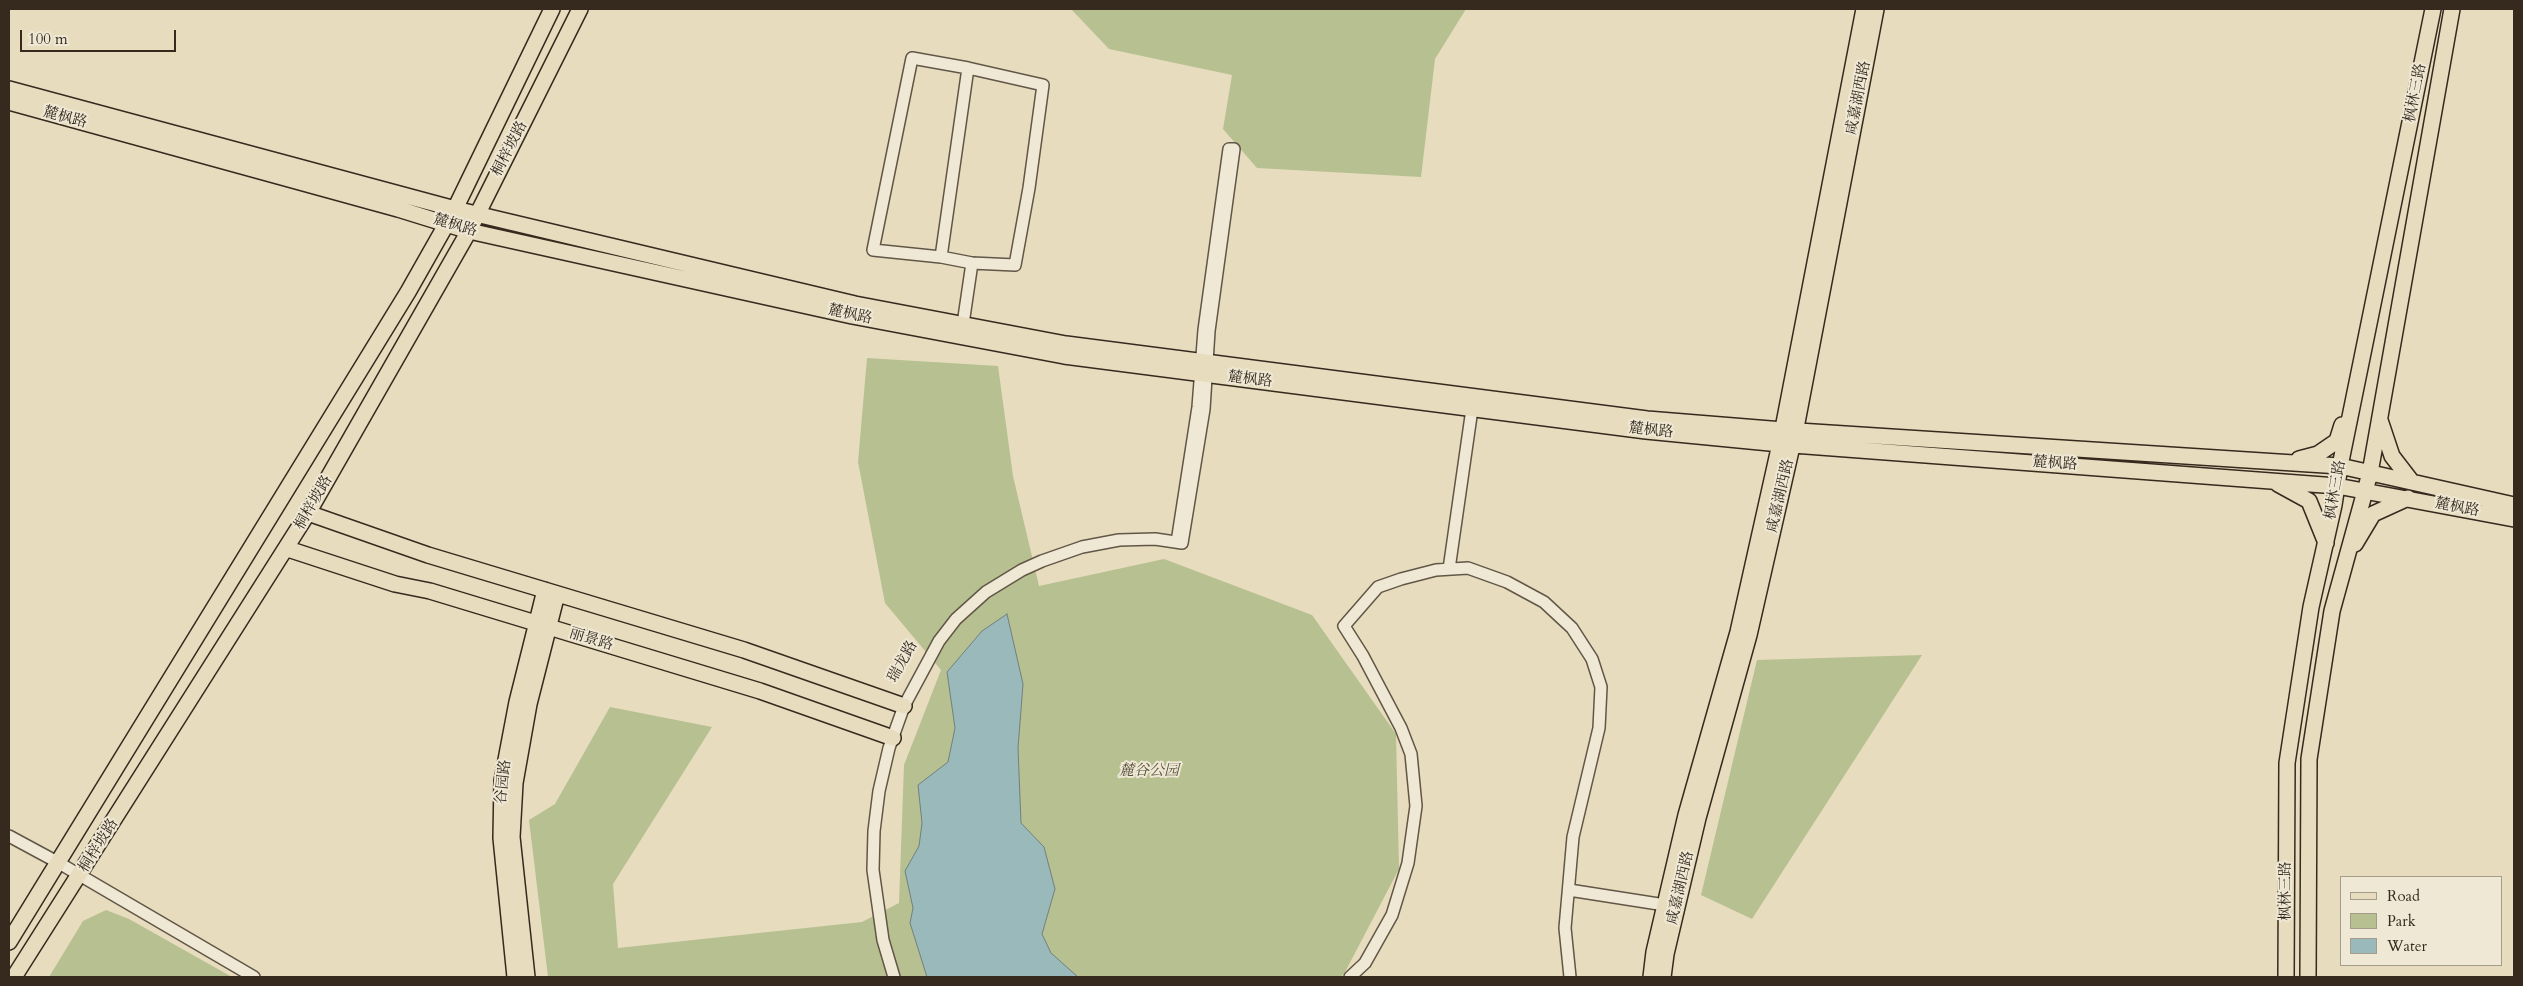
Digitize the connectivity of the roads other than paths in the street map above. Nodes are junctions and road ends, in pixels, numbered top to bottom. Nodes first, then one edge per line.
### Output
1 (552, 9) edge
2 (580, 9) edge
3 (1864, 9) edge
4 (1876, 9) edge
5 (2452, 9) edge
6 (2460, 9) edge
7 (2432, 10) edge
8 (2449, 26) junction
9 (968, 68) junction
10 (10, 91) edge
11 (455, 209) junction
12 (477, 214) junction
13 (446, 223) junction
14 (469, 231) junction
15 (941, 257) junction
16 (972, 263) junction
17 (963, 324) junction
18 (1205, 368) junction
19 (2358, 379) junction
20 (1472, 408) junction
21 (2379, 415) junction
22 (1788, 437) junction
23 (2288, 463) junction
24 (2340, 466) junction
25 (2370, 473) junction
26 (2273, 481) junction
27 (2412, 482) junction
28 (2337, 486) junction
29 (2364, 489) junction
30 (2408, 498) junction
31 (2514, 505) edge
32 (308, 513) junction
33 (2514, 519) edge
34 (2326, 543) junction
35 (288, 549) junction
36 (2346, 558) junction
37 (1449, 569) junction
38 (551, 592) junction
39 (542, 625) junction
40 (900, 705) junction
41 (889, 736) junction
42 (9, 836) edge
43 (59, 862) junction
44 (80, 876) junction
45 (1568, 890) junction
46 (1665, 905) junction
47 (9, 942) edge
48 (14, 977) edge
49 (254, 977) edge
50 (515, 977) edge
51 (527, 977) edge
52 (887, 977) edge
53 (894, 977) edge
54 (1350, 977) edge
55 (1570, 977) edge
56 (1651, 977) edge
57 (1663, 977) edge
58 (2286, 977) edge
59 (2308, 977) edge

1 - 11 main road, 桐梓坡路
2 - 12 main road, 桐梓坡路
3 - 22 main road, 咸嘉湖西路
4 - 22 main road, 咸嘉湖西路
5 - 8 main road, 枫林三路
6 - 8 main road
7 - 19 main road, 枫林三路
8 - 21 main road, 枫林三路
9 - 15 street
9 - 15 street
9 - 16 street
10 - 11 main road
10 - 13 main road, 麓枫路
11 - 12 main road
11 - 13 main road, 桐梓坡路
12 - 14 main road, 桐梓坡路
12 - 17 main road
13 - 14 main road, 麓枫路
13 - 43 main road, 桐梓坡路
14 - 18 main road, 麓枫路
14 - 32 main road, 桐梓坡路
15 - 16 street
16 - 17 street
17 - 18 main road
18 - 18 street
18 - 20 main road, 麓枫路
18 - 22 main road
18 - 40 street, 瑞龙路
19 - 23 main road
19 - 24 main road, 枫林三路
20 - 22 main road, 麓枫路
20 - 37 street
21 - 25 main road, 枫林三路
21 - 27 main road
22 - 23 main road, 麓枫路
22 - 26 main road, 麓枫路
22 - 46 main road, 咸嘉湖西路
22 - 57 main road, 咸嘉湖西路
23 - 24 main road, 麓枫路
24 - 25 main road, 麓枫路
24 - 28 main road, 枫林三路
25 - 27 main road, 麓枫路
25 - 29 main road, 枫林三路
26 - 28 main road, 麓枫路
26 - 34 main road
27 - 31 main road, 麓枫路
28 - 29 main road, 麓枫路
28 - 34 main road, 枫林三路
29 - 30 main road, 麓枫路
29 - 36 main road, 枫林三路
30 - 33 main road, 麓枫路
30 - 36 main road
32 - 35 main road, 桐梓坡路
32 - 38 main road
34 - 58 main road, 枫林三路
35 - 39 main road, 丽景路
35 - 44 main road, 桐梓坡路
36 - 59 main road, 枫林三路
37 - 45 street
37 - 54 street
38 - 39 main road, 谷园路
38 - 40 main road
39 - 41 main road, 丽景路
39 - 50 main road, 谷园路
39 - 51 main road, 谷园路
40 - 41 street, 瑞龙路
41 - 52 street, 瑞龙路
41 - 53 street, 瑞龙路
42 - 43 street
43 - 44 street
43 - 47 main road, 桐梓坡路
44 - 48 main road, 桐梓坡路
44 - 49 street
45 - 46 street
45 - 55 street
46 - 56 main road, 咸嘉湖西路

